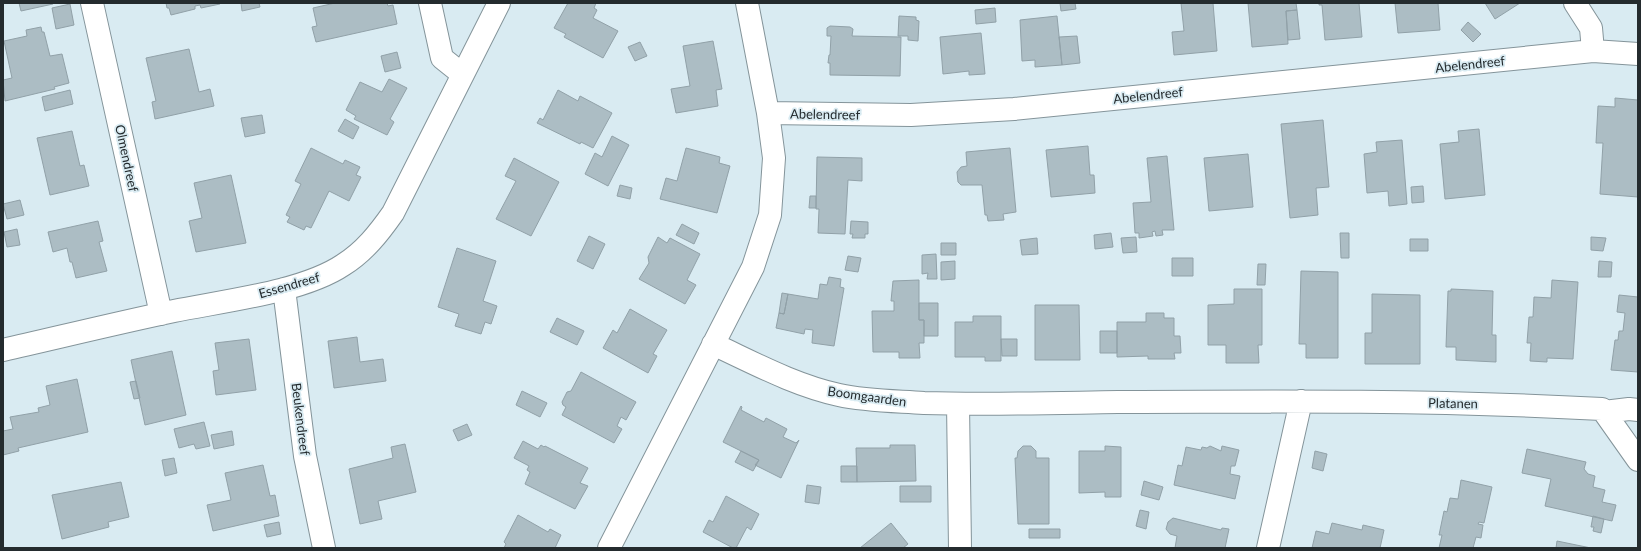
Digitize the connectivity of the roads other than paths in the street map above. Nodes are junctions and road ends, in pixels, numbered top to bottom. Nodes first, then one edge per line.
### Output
1 (92, 3) edge
2 (430, 3) edge
3 (499, 3) edge
4 (747, 3) edge
5 (1575, 3) edge
6 (1593, 52) junction
7 (1638, 54) edge
8 (462, 74) junction
9 (768, 113) junction
10 (284, 289) junction
11 (161, 314) junction
12 (713, 344) junction
13 (3, 350) edge
14 (1301, 401) junction
15 (1159, 402) joint
16 (958, 404) junction
17 (1638, 410) edge
18 (1604, 412) junction
19 (1638, 460) edge
20 (324, 548) edge
21 (609, 548) edge
22 (960, 548) edge
23 (1268, 548) edge

1 - 11 street, Olmendreef
2 - 8 street
3 - 8 street, Essendreef
4 - 9 street
5 - 6 street
6 - 7 street, Abelendreef
6 - 9 street, Abelendreef
8 - 10 street, Essendreef
9 - 12 street
10 - 11 street, Essendreef
10 - 20 street, Beukendreef
11 - 13 street, Essendreef
12 - 16 street, Boomgaarden
12 - 21 street
14 - 15 street, Platanen
14 - 18 street, Platanen
14 - 23 street
15 - 16 street, Boomgaarden
16 - 22 street
17 - 18 street, Platanen
18 - 19 street

